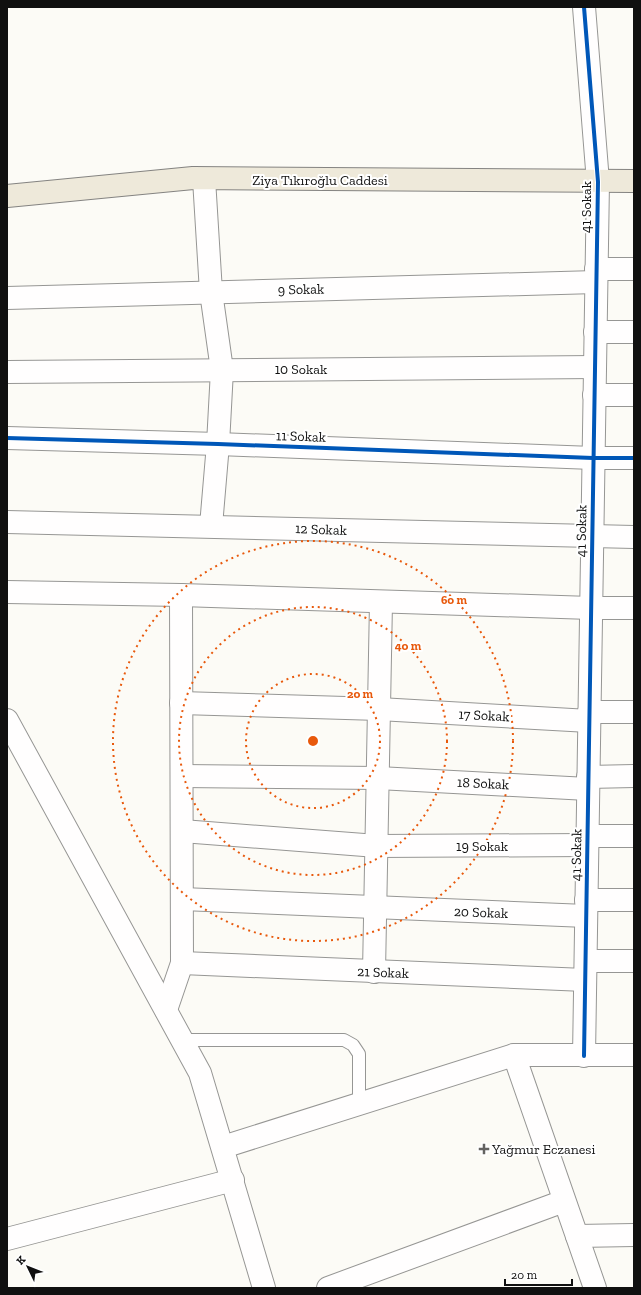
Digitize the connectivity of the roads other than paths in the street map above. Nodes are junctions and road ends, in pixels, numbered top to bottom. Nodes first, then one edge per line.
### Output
1 (584, 7) edge
2 (204, 179) junction
3 (634, 181) edge
4 (598, 182) junction
5 (7, 196) edge
6 (634, 269) edge
7 (596, 276) junction
8 (211, 292) junction
9 (7, 298) edge
10 (595, 332) junction
11 (634, 332) edge
12 (595, 367) junction
13 (222, 370) junction
14 (7, 372) edge
15 (594, 395) junction
16 (634, 395) edge
17 (7, 438) edge
18 (218, 444) junction
19 (593, 458) junction
20 (634, 458) edge
21 (7, 522) edge
22 (212, 526) junction
23 (592, 537) junction
24 (634, 537) edge
25 (7, 592) edge
26 (181, 594) junction
27 (381, 602) junction
28 (591, 608) junction
29 (634, 608) edge
30 (181, 703) junction
31 (379, 709) junction
32 (634, 712) edge
33 (589, 717) junction
34 (7, 720) edge
35 (182, 776) junction
36 (634, 776) edge
37 (378, 778) junction
38 (588, 783) junction
39 (182, 831) junction
40 (634, 836) edge
41 (587, 841) junction
42 (377, 846) junction
43 (182, 899) junction
44 (634, 900) edge
45 (376, 908) junction
46 (586, 908) junction
47 (634, 961) edge
48 (182, 963) junction
49 (585, 971) junction
50 (374, 972) junction
51 (166, 1010) junction
52 (182, 1040) junction
53 (514, 1055) junction
54 (634, 1055) edge
55 (584, 1056) junction
56 (359, 1105) junction
57 (223, 1147) junction
58 (233, 1180) junction
59 (564, 1201) junction
60 (634, 1235) edge
61 (577, 1236) junction
62 (7, 1239) edge
63 (264, 1288) edge
64 (328, 1288) edge
65 (595, 1288) edge

1 - 4 street, 41 Sokak
2 - 4 main road, Ziya Tıkıroğlu Caddesi
2 - 5 main road, Ziya Tıkıroğlu Caddesi
2 - 8 street
3 - 4 main road, Ziya Tıkıroğlu Caddesi
4 - 7 street, 41 Sokak
6 - 7 street, 9 Sokak
7 - 8 street, 9 Sokak
7 - 10 street, 41 Sokak
8 - 9 street, 9 Sokak
8 - 13 street
10 - 11 street
10 - 12 street, 41 Sokak
12 - 13 street, 10 Sokak
12 - 15 street, 41 Sokak
13 - 14 street, 10 Sokak
13 - 18 street
15 - 16 street
15 - 19 street, 41 Sokak
17 - 18 street, 11 Sokak
18 - 19 street, 11 Sokak
18 - 22 street
19 - 20 street, 11 Sokak
19 - 23 street, 41 Sokak
21 - 22 street, 12 Sokak
22 - 23 street, 12 Sokak
23 - 24 street, 12 Sokak
23 - 28 street, 41 Sokak
25 - 26 street
26 - 27 street
26 - 30 street
27 - 28 street
27 - 31 street
28 - 29 street
28 - 33 street, 41 Sokak
30 - 31 street, 17 Sokak
30 - 35 street
31 - 33 street, 17 Sokak
31 - 37 street
32 - 33 street, 17 Sokak
33 - 38 street, 41 Sokak
34 - 51 street
35 - 37 street, 18 Sokak
35 - 39 street
36 - 38 street, 18 Sokak
37 - 38 street, 18 Sokak
37 - 42 street
38 - 41 street, 41 Sokak
39 - 42 street, 19 Sokak
39 - 43 street
40 - 41 street, 19 Sokak
41 - 42 street, 19 Sokak
41 - 46 street, 41 Sokak
42 - 45 street
43 - 45 street, 20 Sokak
43 - 48 street
44 - 46 street, 20 Sokak
45 - 46 street, 20 Sokak
45 - 50 street
46 - 49 street, 41 Sokak
47 - 49 street, 21 Sokak
48 - 50 street, 21 Sokak
48 - 51 street
49 - 50 street, 21 Sokak
49 - 55 street, 41 Sokak
51 - 52 street
52 - 56 lane
52 - 57 street
53 - 55 street
53 - 56 street
53 - 59 street
54 - 55 street
56 - 57 street
57 - 58 street
58 - 62 street
58 - 63 street
59 - 61 street
59 - 64 street
60 - 61 street
61 - 65 street

